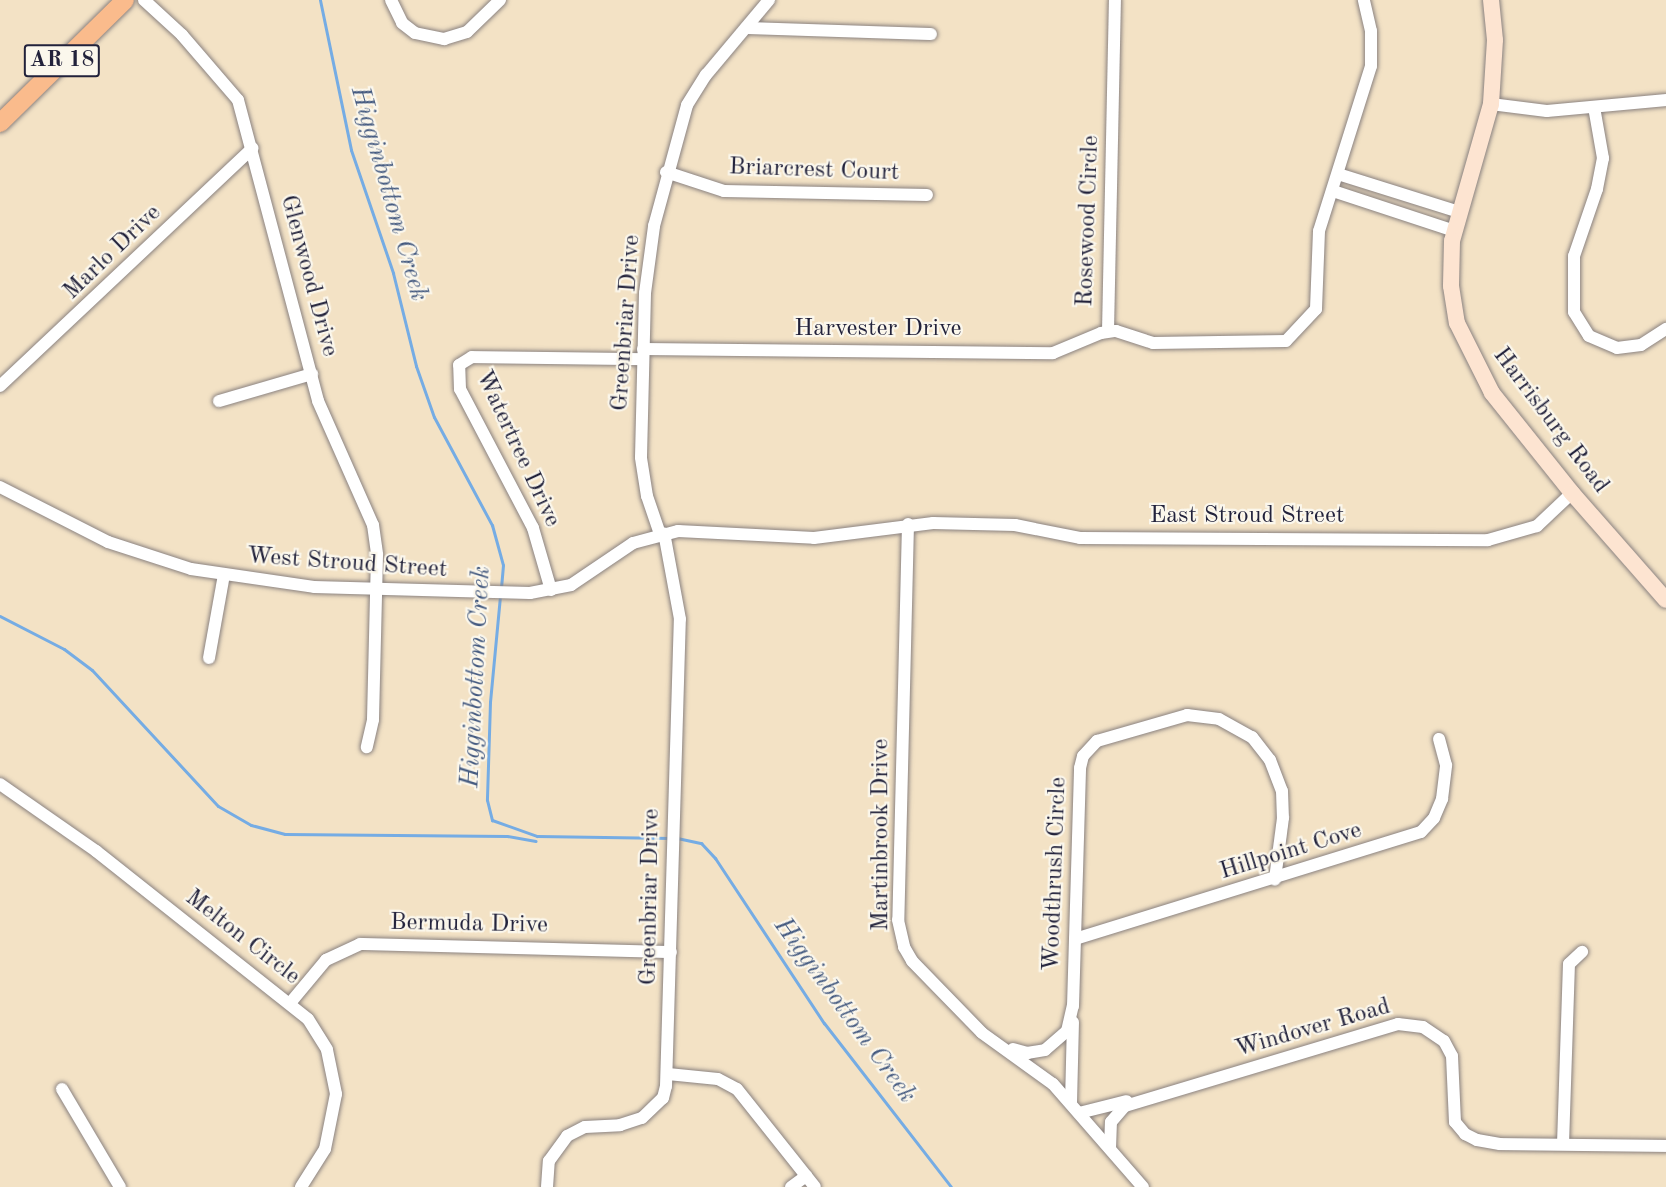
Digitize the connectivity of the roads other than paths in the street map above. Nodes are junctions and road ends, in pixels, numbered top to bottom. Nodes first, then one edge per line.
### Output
1 (125, 0) edge
2 (144, 0) edge
3 (391, 0) edge
4 (500, 0) edge
5 (769, 0) edge
6 (1115, 0) edge
7 (1364, 0) edge
8 (1491, 0) edge
9 (746, 28) junction
10 (931, 34) dead end
11 (1666, 100) edge
12 (1491, 104) junction
13 (1594, 107) junction
14 (0, 123) edge
15 (253, 148) junction
16 (666, 172) junction
17 (1338, 174) junction
18 (1333, 191) junction
19 (927, 195) dead end
20 (1459, 212) junction
21 (1455, 231) junction
22 (1666, 329) edge
23 (1108, 331) junction
24 (643, 354) junction
25 (312, 374) junction
26 (0, 386) edge
27 (219, 401) dead end
28 (0, 487) edge
29 (1572, 493) junction
30 (908, 524) junction
31 (662, 534) junction
32 (224, 575) junction
33 (376, 590) junction
34 (551, 590) junction
35 (1666, 600) edge
36 (209, 658) dead end
37 (1439, 739) dead end
38 (367, 747) dead end
39 (0, 784) edge
40 (1275, 879) junction
41 (1075, 939) junction
42 (671, 952) junction
43 (1582, 952) dead end
44 (291, 1002) junction
45 (1073, 1006) junction
46 (1002, 1043) junction
47 (668, 1074) junction
48 (62, 1089) dead end
49 (1176, 1089) junction
50 (1075, 1108) junction
51 (1563, 1144) junction
52 (1666, 1146) edge
53 (1110, 1149) junction
54 (806, 1176) junction
55 (120, 1187) edge
56 (301, 1187) edge
57 (547, 1187) edge
58 (791, 1187) edge
59 (815, 1187) edge
60 (1143, 1187) edge

1 - 14 main road, AR 18
2 - 15 street, Glenwood Drive
3 - 4 street
5 - 9 street, Greenbriar Drive
6 - 23 street, Rosewood Circle
7 - 17 street, Rosewood Circle
8 - 12 main road, Harrisburg Road
9 - 10 street
9 - 16 street, Greenbriar Drive
11 - 13 street
12 - 13 street
12 - 20 main road, Harrisburg Road
13 - 22 street
15 - 25 street, Glenwood Drive
15 - 26 street, Marlo Drive
16 - 19 street, Briarcrest Court
16 - 24 street, Greenbriar Drive
17 - 18 street, Rosewood Circle
17 - 20 street
18 - 21 street
18 - 23 street, Rosewood Circle
20 - 21 main road, Harrisburg Road
21 - 29 main road, Harrisburg Road
23 - 24 street, Harvester Drive
24 - 31 street, Greenbriar Drive
24 - 34 street, Watertree Drive
25 - 27 street
25 - 33 street, Glenwood Drive
28 - 32 street, West Stroud Street
29 - 30 street, East Stroud Street
29 - 35 main road, Harrisburg Road
30 - 31 street, West Stroud Street
30 - 46 street, Martinbrook Drive
31 - 34 street, West Stroud Street
31 - 42 street, Greenbriar Drive
32 - 33 street, West Stroud Street
32 - 36 street
33 - 34 street, West Stroud Street
33 - 38 street, Glenwood Drive
37 - 40 street, Hillpoint Cove
39 - 44 street, Melton Circle
40 - 41 street, Hillpoint Cove
40 - 41 street, Woodthrush Circle
41 - 45 street, Woodthrush Circle
42 - 44 street, Bermuda Drive
42 - 47 street, Greenbriar Drive
43 - 51 street
44 - 56 street, Melton Circle
45 - 46 street, Woodthrush Circle
45 - 50 street, Woodthrush Circle
46 - 50 street, Martinbrook Drive
47 - 54 street
47 - 57 street, Greenbriar Drive
48 - 55 street
49 - 50 street, Windover Road
49 - 51 street, Windover Road
49 - 53 street, Windover Road
50 - 53 street, Martinbrook Drive
51 - 52 street, Windover Road
53 - 60 street, Martinbrook Drive
54 - 58 street
54 - 59 street

